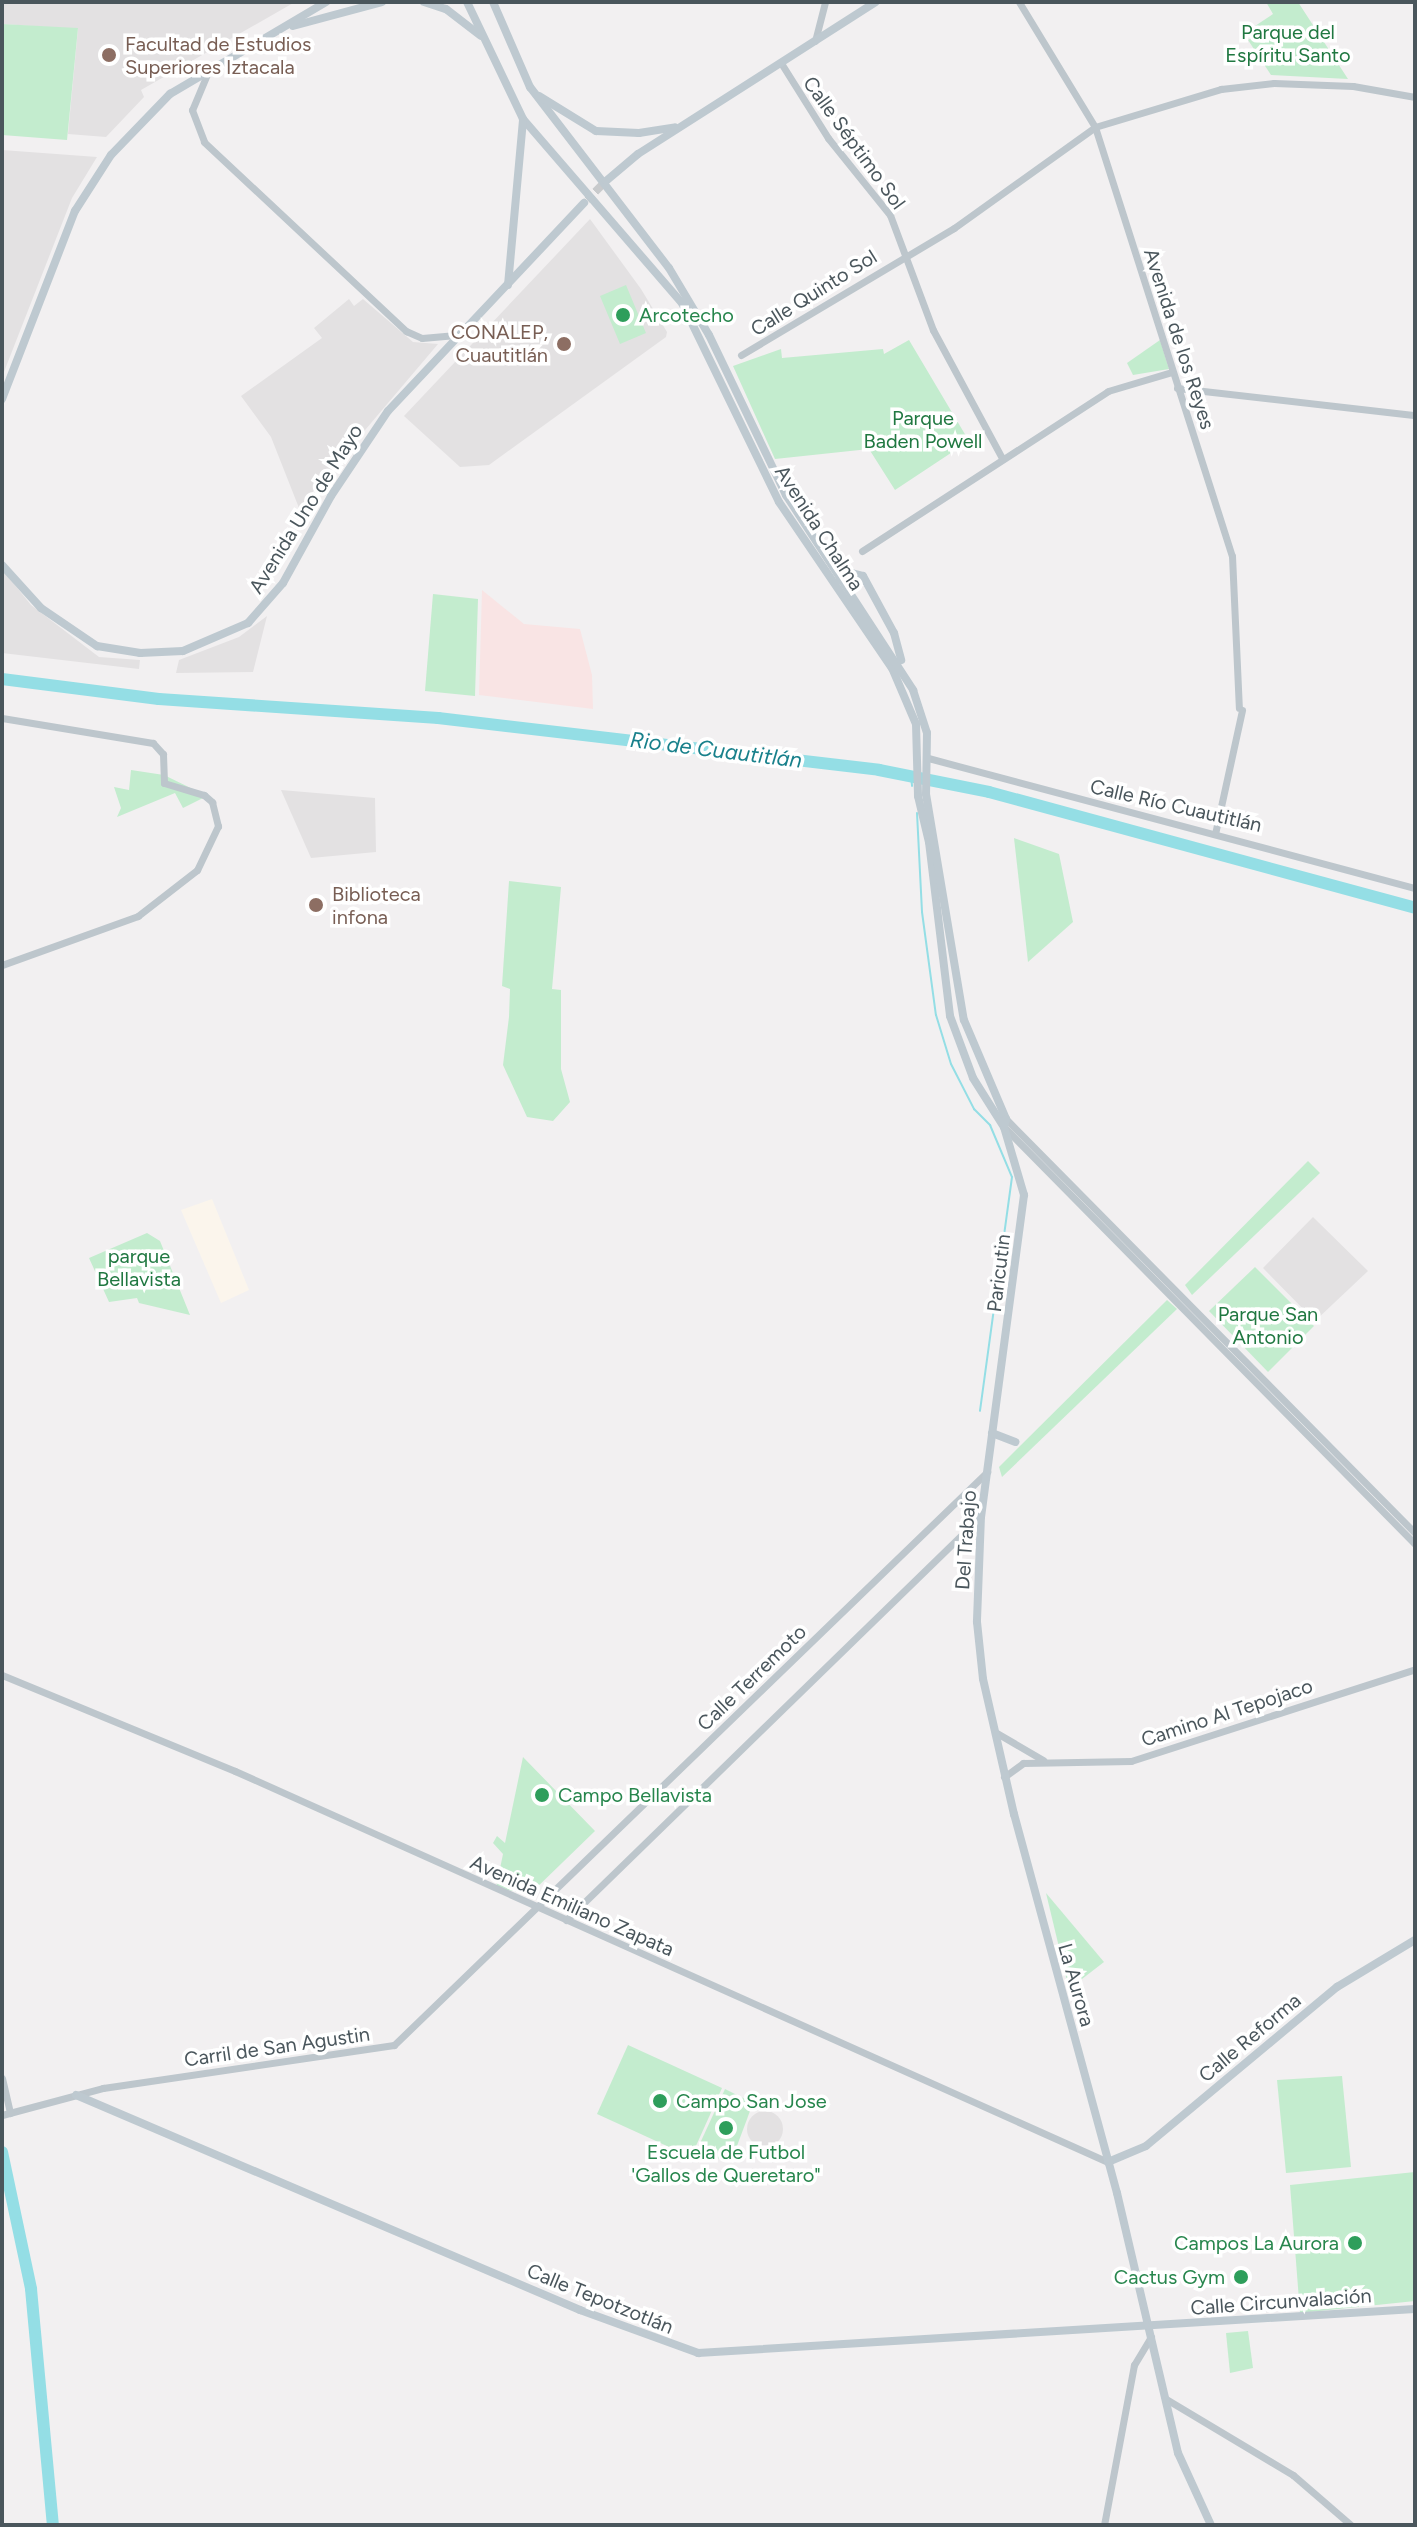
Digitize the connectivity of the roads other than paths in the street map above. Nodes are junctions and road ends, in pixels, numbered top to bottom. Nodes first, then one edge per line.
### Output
1 (326, 2) edge
2 (382, 2) edge
3 (424, 2) edge
4 (467, 2) edge
5 (825, 2) edge
6 (876, 2) edge
7 (1019, 2) edge
8 (494, 4) edge
9 (273, 32) junction
10 (484, 38) junction
11 (815, 41) junction
12 (781, 63) junction
13 (210, 69) junction
14 (530, 87) junction
15 (1415, 97) edge
16 (523, 119) junction
17 (684, 124) junction
18 (1095, 127) junction
19 (606, 181) tunnel mouth
20 (584, 203) tunnel mouth
21 (903, 256) junction
22 (666, 271) junction
23 (508, 285) junction
24 (456, 335) junction
25 (741, 355) dead end
26 (1172, 372) junction
27 (1177, 388) junction
28 (2, 399) edge
29 (1415, 415) edge
30 (1002, 458) junction
31 (862, 551) dead end
32 (2, 565) edge
33 (843, 577) junction
34 (835, 583) junction
35 (902, 665) junction
36 (2, 718) edge
37 (928, 758) junction
38 (923, 780) junction
39 (1215, 834) junction
40 (1415, 888) edge
41 (2, 965) edge
42 (1005, 1123) junction
43 (992, 1433) junction
44 (1015, 1442) dead end
45 (987, 1472) junction
46 (981, 1516) junction
47 (1415, 1533) edge
48 (1415, 1544) edge
49 (978, 1649) joint
50 (1415, 1669) edge
51 (2, 1675) edge
52 (994, 1731) junction
53 (1045, 1761) junction
54 (1004, 1777) junction
55 (540, 1907) junction
56 (566, 1920) junction
57 (1415, 1940) edge
58 (405, 2038) joint
59 (2, 2078) edge
60 (76, 2095) junction
61 (6, 2114) edge
62 (1108, 2162) junction
63 (1415, 2309) edge
64 (1150, 2332) junction
65 (1166, 2399) junction
66 (1104, 2525) edge
67 (1211, 2525) edge
68 (1351, 2525) edge

1 - 9 main road
2 - 9 main road
3 - 10 main road
4 - 10 main road, Avenida Chalma
5 - 11 street
6 - 11 main road
7 - 18 street, Avenida de los Reyes
8 - 14 main road, Avenida Chalma
9 - 13 main road
10 - 16 main road, Avenida Chalma
11 - 12 main road
12 - 17 main road
12 - 21 street, Calle Séptimo Sol
13 - 24 street
13 - 28 main road
14 - 17 main road
14 - 22 main road, Avenida Chalma
15 - 18 street, Calle Quinto Sol
16 - 22 main road, Avenida Chalma
16 - 23 main road
17 - 19 main road
18 - 21 street, Calle Quinto Sol
18 - 26 street, Avenida de los Reyes
20 - 23 main road, Avenida Uno de Mayo
21 - 25 street, Calle Quinto Sol
21 - 30 street, Calle Séptimo Sol
22 - 33 main road, Avenida Chalma
22 - 34 main road, Avenida Chalma
23 - 24 main road, Avenida Uno de Mayo
24 - 32 main road, Avenida Uno de Mayo
26 - 27 street, Avenida de los Reyes
26 - 30 street
27 - 29 street
27 - 39 street, Avenida de los Reyes
30 - 31 street
33 - 34 main road
33 - 35 main road, Avenida Chalma
33 - 35 main road
34 - 38 main road, Avenida Chalma
35 - 37 main road, Avenida Chalma
36 - 41 street
37 - 38 main road, Avenida Chalma
37 - 39 street, Calle Río Cuautitlán
38 - 42 main road, Avenida Chalma
39 - 40 street, Calle Río Cuautitlán
42 - 43 main road, Paricutin
42 - 47 street
42 - 48 street
43 - 44 main road
43 - 45 main road, Del Trabajo
45 - 46 main road, Del Trabajo
45 - 55 street, Calle Terremoto
46 - 49 main road, Del Trabajo
46 - 56 street
49 - 52 main road, La Aurora
50 - 53 street, Camino Al Tepojaco
51 - 55 street, Avenida Emiliano Zapata
52 - 53 street
52 - 54 main road, La Aurora
53 - 54 street, Camino Al Tepojaco
54 - 62 main road, La Aurora
55 - 56 street, Avenida Emiliano Zapata
55 - 58 street, Calle Terremoto
56 - 62 street, Avenida Emiliano Zapata
57 - 62 main road, Calle Reforma
58 - 60 street, Carril de San Agustin
59 - 61 street
60 - 61 street, Carril de San Agustin
60 - 64 main road, Calle Tepotzotlán
62 - 64 main road, La Aurora
63 - 64 main road, Calle Circunvalación
64 - 65 main road, La Aurora
64 - 66 street
65 - 67 main road, La Aurora
65 - 68 street

